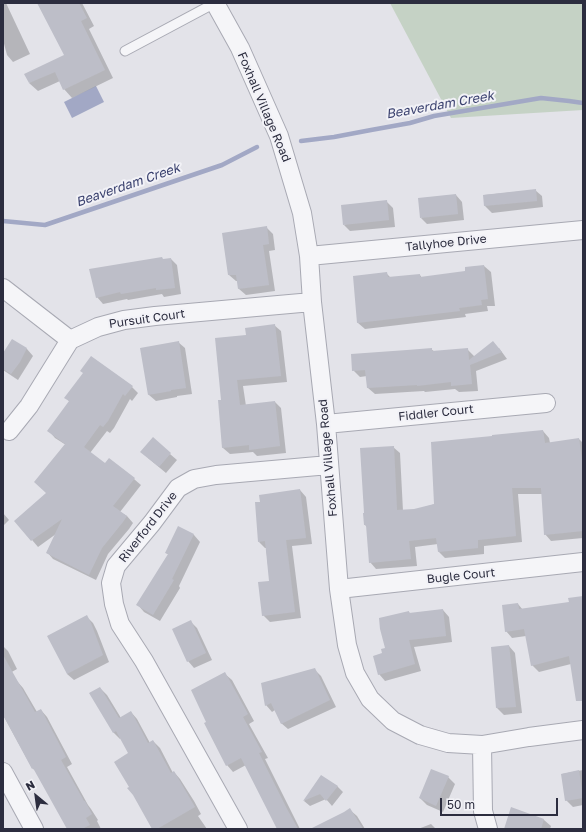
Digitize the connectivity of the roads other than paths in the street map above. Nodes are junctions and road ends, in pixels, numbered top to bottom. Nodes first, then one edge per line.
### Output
1 (215, 3) edge
2 (126, 51) dead end
3 (583, 230) edge
4 (309, 256) junction
5 (3, 288) edge
6 (312, 302) junction
7 (70, 340) junction
8 (546, 403) dead end
9 (326, 424) junction
10 (9, 431) dead end
11 (329, 465) junction
12 (583, 562) edge
13 (340, 589) junction
14 (583, 730) edge
15 (482, 745) junction
16 (3, 772) edge
17 (34, 829) edge
18 (238, 829) edge
19 (488, 829) edge

1 - 2 lane
1 - 4 street, Foxhall Village Road
3 - 4 street, Tallyhoe Drive
4 - 6 street, Foxhall Village Road
5 - 7 street
6 - 7 street, Pursuit Court
6 - 9 street, Foxhall Village Road
7 - 10 street
8 - 9 street, Fiddler Court
9 - 11 street, Foxhall Village Road
11 - 13 street, Foxhall Village Road
11 - 18 street, Riverford Drive
12 - 13 street, Bugle Court
13 - 15 street, Foxhall Village Road
14 - 15 street, Foxhall Village Road
15 - 19 street
16 - 17 street

